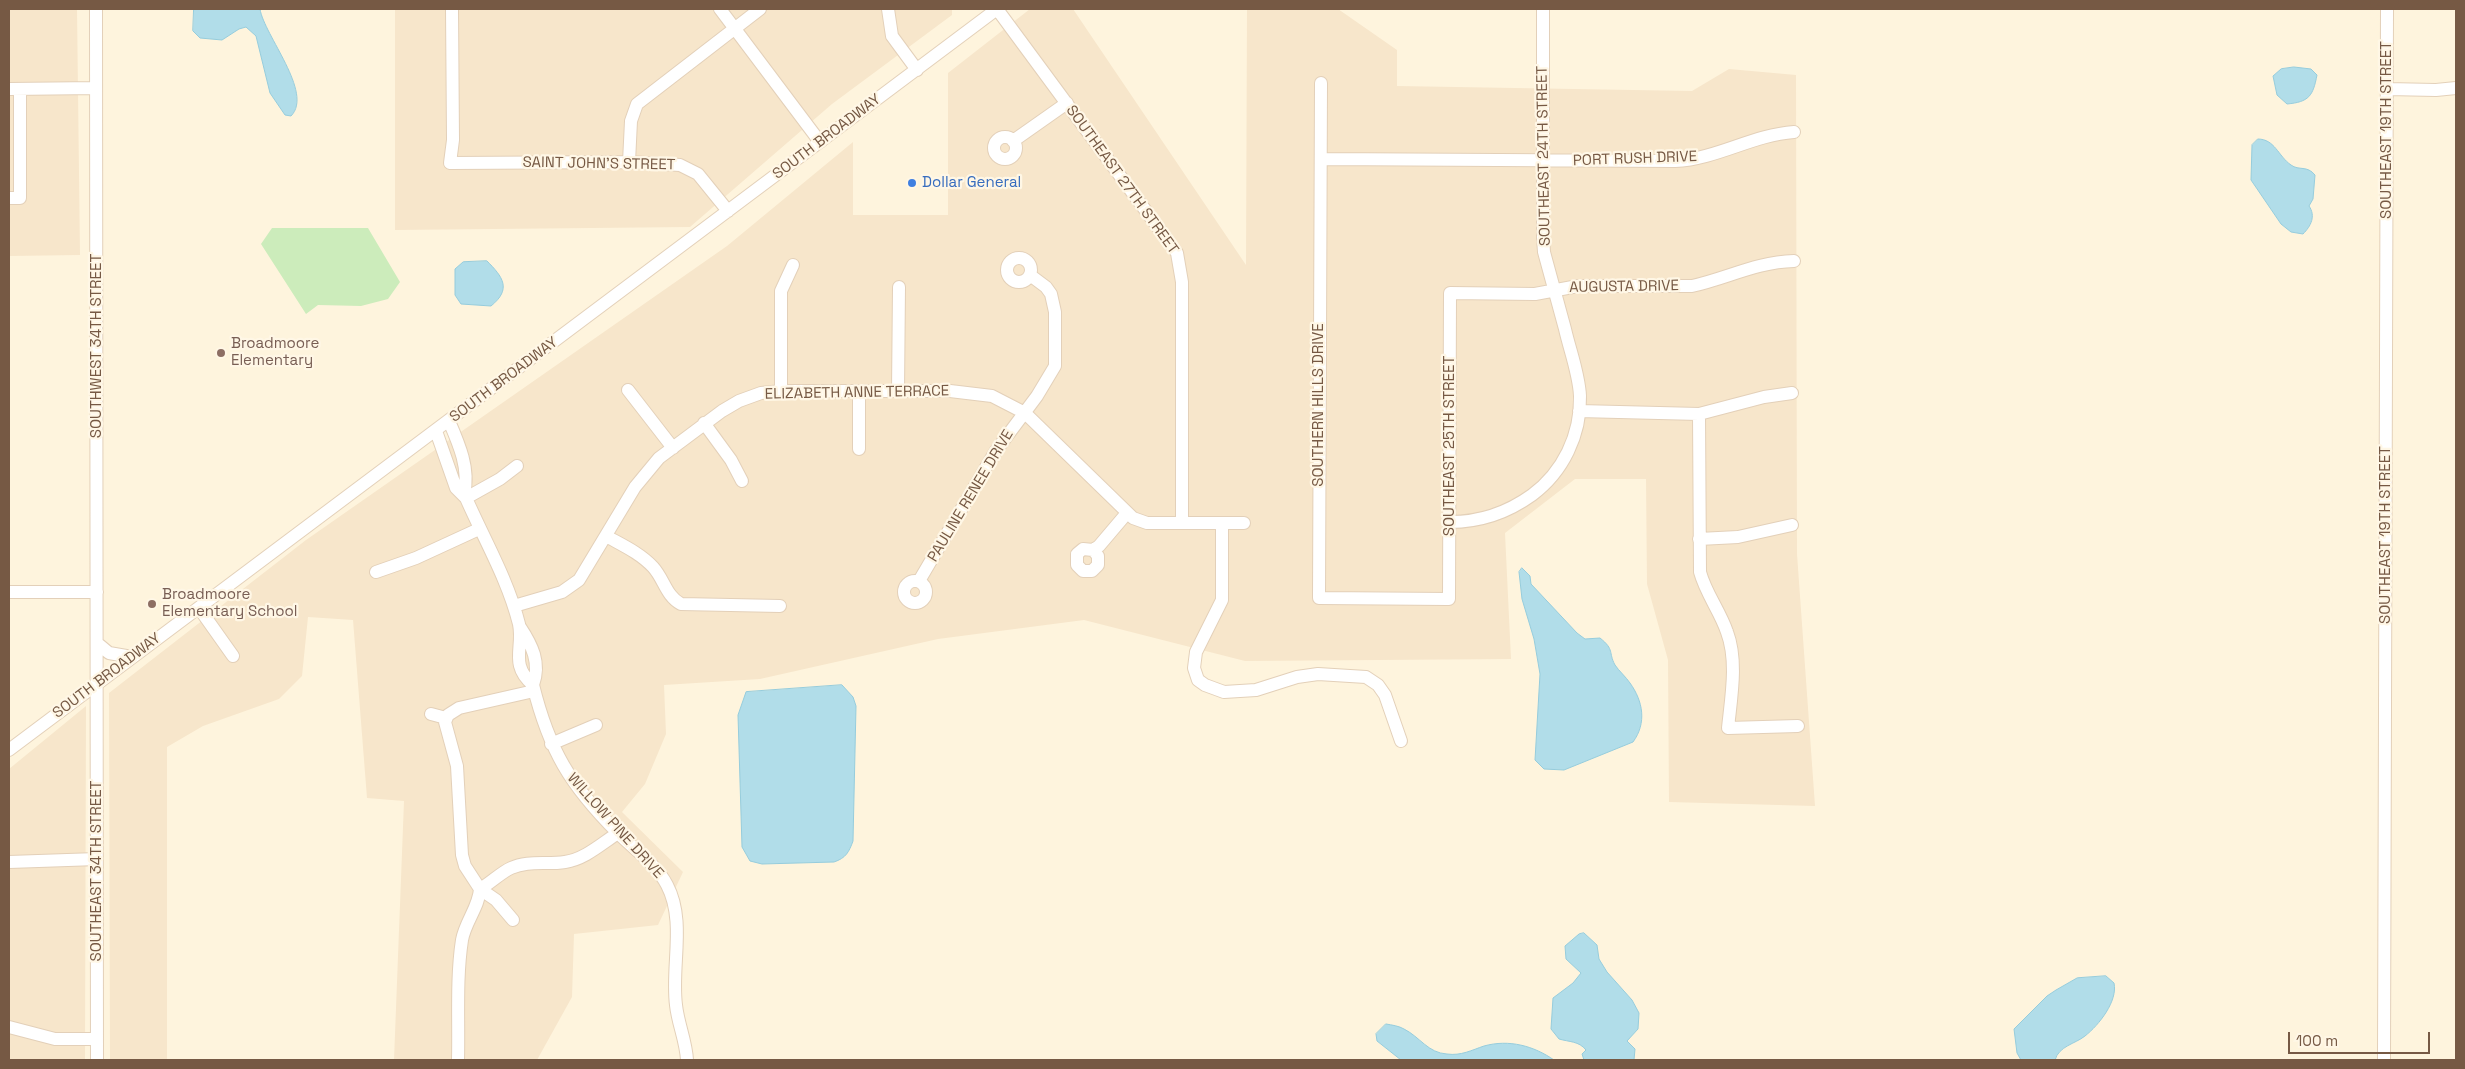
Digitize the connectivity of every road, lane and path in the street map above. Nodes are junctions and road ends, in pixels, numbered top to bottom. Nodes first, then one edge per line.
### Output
1 (96, 9) edge
2 (452, 9) edge
3 (720, 9) edge
4 (760, 9) edge
5 (888, 9) edge
6 (997, 9) edge
7 (1543, 9) edge
8 (2387, 9) edge
9 (734, 28) junction
10 (917, 70) junction
11 (1321, 83) dead end
12 (96, 88) junction
13 (2456, 88) edge
14 (14, 89) edge
15 (2387, 89) junction
16 (1066, 103) junction
17 (1794, 132) dead end
18 (1013, 141) dead end
19 (820, 142) junction
20 (1321, 159) junction
21 (1543, 160) junction
22 (629, 162) junction
23 (14, 198) edge
24 (728, 211) junction
25 (1794, 261) dead end
26 (793, 265) dead end
27 (1030, 275) dead end
28 (899, 287) dead end
29 (1554, 290) junction
30 (1450, 293) joint
31 (628, 390) dead end
32 (781, 391) junction
33 (859, 391) junction
34 (898, 391) junction
35 (1792, 393) dead end
36 (1579, 410) junction
37 (1024, 413) junction
38 (1699, 414) junction
39 (449, 421) junction
40 (704, 424) junction
41 (436, 431) junction
42 (672, 448) junction
43 (859, 449) dead end
44 (517, 466) dead end
45 (742, 481) dead end
46 (465, 496) junction
47 (1127, 513) junction
48 (1450, 522) junction
49 (1182, 523) junction
50 (1222, 523) junction
51 (1244, 523) dead end
52 (1792, 525) dead end
53 (479, 529) junction
54 (606, 536) junction
55 (1699, 539) junction
56 (1093, 550) dead end
57 (376, 572) dead end
58 (919, 581) dead end
59 (9, 592) edge
60 (97, 592) junction
61 (1448, 599) joint
62 (514, 606) junction
63 (780, 606) dead end
64 (198, 608) junction
65 (97, 644) junction
66 (233, 656) dead end
67 (132, 657) junction
68 (97, 683) junction
69 (534, 688) junction
70 (430, 714) dead end
71 (446, 718) junction
72 (596, 724) dead end
73 (1798, 726) dead end
74 (1402, 741) dead end
75 (551, 744) junction
76 (9, 750) edge
77 (618, 833) junction
78 (97, 859) junction
79 (9, 862) edge
80 (480, 890) junction
81 (513, 920) dead end
82 (9, 1026) edge
83 (97, 1039) junction
84 (97, 1060) edge
85 (458, 1060) edge
86 (686, 1060) edge
87 (2384, 1060) edge

1 - 12 street, SOUTHWEST 34TH STREET
2 - 22 street, SAINT JOHN'S STREET
3 - 9 street
4 - 9 street
5 - 10 street
6 - 10 street, SOUTH BROADWAY
6 - 16 street, SOUTHEAST 27TH STREET
7 - 21 street, SOUTHEAST 24TH STREET
8 - 15 street, SOUTHEAST 19TH STREET
9 - 19 street
9 - 22 street
10 - 19 street, SOUTH BROADWAY
11 - 20 street, SOUTHERN HILLS DRIVE
12 - 14 street
12 - 60 street, SOUTHWEST 34TH STREET
13 - 15 street
14 - 23 street
15 - 87 street, SOUTHEAST 19TH STREET
16 - 18 street
16 - 49 street, SOUTHEAST 27TH STREET
17 - 21 street, PORT RUSH DRIVE
19 - 24 street, SOUTH BROADWAY
20 - 21 street, PORT RUSH DRIVE
20 - 61 street, SOUTHERN HILLS DRIVE
21 - 29 street, SOUTHEAST 24TH STREET
22 - 24 street, SAINT JOHN'S STREET
24 - 39 street, SOUTH BROADWAY
25 - 29 street, AUGUSTA DRIVE
26 - 32 street
27 - 37 street, PAULINE RENEE DRIVE
28 - 34 street
29 - 30 street, AUGUSTA DRIVE
29 - 36 street, SOUTHEAST 24TH STREET
30 - 48 street, SOUTHEAST 25TH STREET
31 - 42 street
32 - 33 street, ELIZABETH ANNE TERRACE
32 - 40 street, ELIZABETH ANNE TERRACE
33 - 34 street, ELIZABETH ANNE TERRACE
33 - 43 street
34 - 37 street, ELIZABETH ANNE TERRACE
35 - 38 street
36 - 38 street
36 - 48 street, SOUTHEAST 24TH STREET
37 - 47 street, ELIZABETH ANNE TERRACE
37 - 58 street, PAULINE RENEE DRIVE
38 - 55 street
39 - 41 street, SOUTH BROADWAY
39 - 46 street, WILLOW PINE DRIVE
40 - 42 street, ELIZABETH ANNE TERRACE
40 - 45 street
41 - 46 street, WILLOW PINE DRIVE
41 - 64 street, SOUTH BROADWAY
42 - 54 street, ELIZABETH ANNE TERRACE
44 - 46 street
46 - 53 street, WILLOW PINE DRIVE
47 - 49 street, ELIZABETH ANNE TERRACE
47 - 56 street
48 - 61 street, SOUTHEAST 25TH STREET
49 - 50 street, ELIZABETH ANNE TERRACE
50 - 51 street, ELIZABETH ANNE TERRACE
50 - 74 street
52 - 55 street
53 - 57 street
53 - 62 street, WILLOW PINE DRIVE
54 - 62 street, ELIZABETH ANNE TERRACE
54 - 63 street
55 - 73 street
59 - 60 street
60 - 65 street, SOUTHWEST 34TH STREET
62 - 69 street, WILLOW PINE DRIVE
64 - 66 street
64 - 67 street, SOUTH BROADWAY
65 - 67 street
65 - 68 street, SOUTHWEST 34TH STREET
67 - 68 street, SOUTH BROADWAY
68 - 76 street, SOUTH BROADWAY
68 - 78 street, SOUTHEAST 34TH STREET
69 - 71 street
69 - 75 street, WILLOW PINE DRIVE
70 - 71 street
71 - 80 street
72 - 75 street
75 - 77 street, WILLOW PINE DRIVE
77 - 80 street
77 - 86 street, WILLOW PINE DRIVE
78 - 79 street
78 - 83 street, SOUTHEAST 34TH STREET
80 - 81 street
80 - 85 street
82 - 83 street
83 - 84 street, SOUTHEAST 34TH STREET

